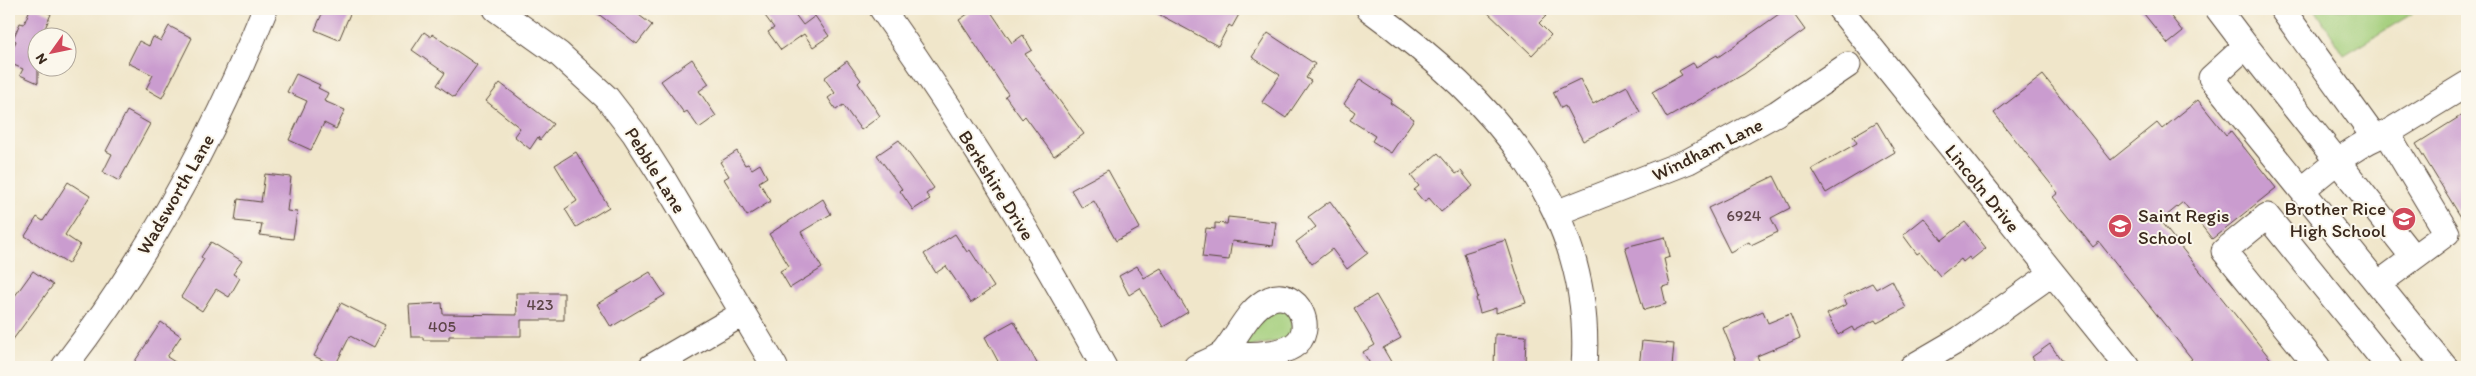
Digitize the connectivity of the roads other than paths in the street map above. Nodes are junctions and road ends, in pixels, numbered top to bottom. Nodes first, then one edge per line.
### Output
1 (266, 9) edge
2 (496, 9) edge
3 (882, 9) edge
4 (1840, 9) edge
5 (2218, 9) edge
6 (2282, 9) edge
7 (1382, 13) edge
8 (2246, 46) junction
9 (1848, 64) dead end
10 (2467, 84) edge
11 (2380, 135) junction
12 (2337, 162) junction
13 (2302, 190) junction
14 (1556, 213) junction
15 (2413, 257) junction
16 (2040, 282) dead end
17 (2378, 284) junction
18 (742, 314) junction
19 (1222, 354) dead end
20 (64, 367) edge
21 (651, 367) edge
22 (775, 367) edge
23 (1104, 367) edge
24 (1196, 367) edge
25 (1584, 367) edge
26 (1912, 367) edge
27 (2128, 367) edge
28 (2318, 367) edge
29 (2390, 367) edge
30 (2445, 367) edge

1 - 20 street, Wadsworth Lane
2 - 18 street, Pebble Lane
3 - 23 street, Berkshire Drive
4 - 27 street, Lincoln Drive
5 - 8 street
6 - 11 street
7 - 14 street
8 - 12 street
8 - 13 street
9 - 14 street, Windham Lane
10 - 11 street
11 - 12 street
11 - 15 street
12 - 13 street
12 - 15 street
13 - 17 street
14 - 25 street
15 - 17 street
16 - 26 street
17 - 30 street
18 - 21 street
18 - 22 street, Pebble Lane
19 - 24 street
28 - 29 street

